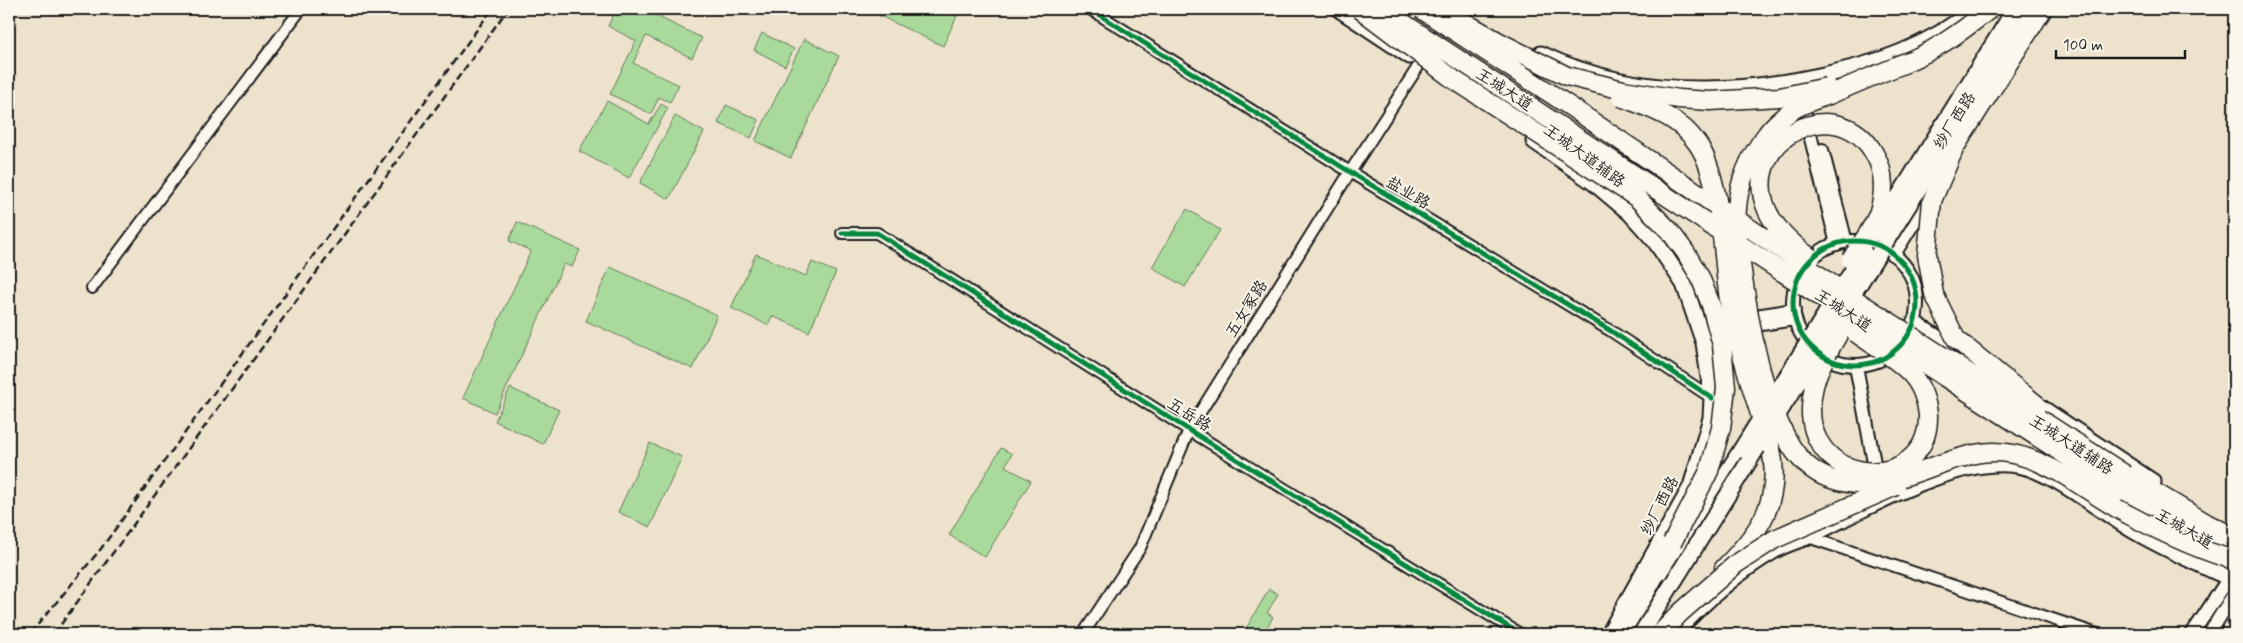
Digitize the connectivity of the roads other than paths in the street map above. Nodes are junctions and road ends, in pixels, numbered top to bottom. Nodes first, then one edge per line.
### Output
1 (301, 9) edge
2 (1090, 9) edge
3 (1339, 9) edge
4 (1350, 9) edge
5 (1360, 9) edge
6 (1382, 9) edge
7 (1421, 9) edge
8 (1441, 9) edge
9 (1455, 9) edge
10 (1990, 9) edge
11 (2015, 9) edge
12 (2031, 9) edge
13 (2042, 9) edge
14 (2048, 9) edge
15 (1969, 10) edge
16 (1421, 63) junction
17 (1906, 63) junction
18 (1567, 76) junction
19 (1800, 80) junction
20 (1930, 171) junction
21 (1350, 172) junction
22 (842, 233) dead end
23 (1841, 243) junction
24 (1893, 253) junction
25 (1760, 257) junction
26 (1851, 260) joint
27 (92, 288) dead end
28 (1794, 315) junction
29 (1914, 323) junction
30 (1843, 326) joint
31 (1700, 329) junction
32 (1892, 353) junction
33 (1856, 366) junction
34 (1783, 383) junction
35 (1712, 398) junction
36 (1189, 430) junction
37 (1970, 455) junction
38 (2126, 475) junction
39 (1881, 501) junction
40 (2234, 528) edge
41 (1808, 537) junction
42 (2234, 537) edge
43 (2234, 555) edge
44 (2234, 561) edge
45 (2233, 576) edge
46 (2234, 594) edge
47 (1680, 613) junction
48 (1083, 634) edge
49 (1520, 634) edge
50 (1609, 634) edge
51 (1625, 634) edge
52 (1641, 634) edge
53 (1660, 634) edge
54 (1674, 634) edge
55 (2097, 634) edge
56 (2192, 634) edge
57 (2209, 634) edge

1 - 27 street
2 - 21 street, 盐业路
3 - 16 main road, 王城大道辅路
4 - 16 street
5 - 51 highway, bridge
6 - 25 highway, 王城大道, bridge
7 - 38 highway, 王城大道, bridge
8 - 18 highway, bridge
9 - 16 street, 五女冢路
9 - 19 main road
10 - 17 highway, bridge
11 - 34 main road, bridge
12 - 20 main road, bridge
13 - 38 highway, bridge
14 - 24 main road, 纱厂西路
15 - 19 main road
16 - 21 street, 五女冢路
16 - 31 main road, 王城大道辅路
17 - 18 highway, bridge
17 - 37 highway, bridge
18 - 47 highway, bridge
19 - 23 street
20 - 30 main road, bridge
20 - 52 main road, bridge
21 - 35 street, 盐业路
21 - 36 street, 五女冢路
22 - 36 street, 五岳路
23 - 24 street
23 - 28 street
24 - 29 street
25 - 30 highway, bridge
25 - 43 highway, 王城大道, bridge
26 - 34 main road, bridge
26 - 38 highway, bridge
28 - 31 street
28 - 33 street
29 - 32 street
29 - 40 main road, 王城大道辅路
31 - 35 main road, 纱厂西路
32 - 33 street
32 - 44 main road, 王城大道辅路
33 - 39 street
34 - 51 main road, bridge
35 - 50 main road, 纱厂西路
36 - 48 street, 五女冢路
36 - 49 street, 五岳路
37 - 44 highway, bridge
37 - 47 highway, bridge
38 - 42 highway, 王城大道
39 - 41 main road
39 - 45 main road
41 - 54 main road
41 - 55 street
45 - 56 street
46 - 57 street
47 - 53 highway, bridge

